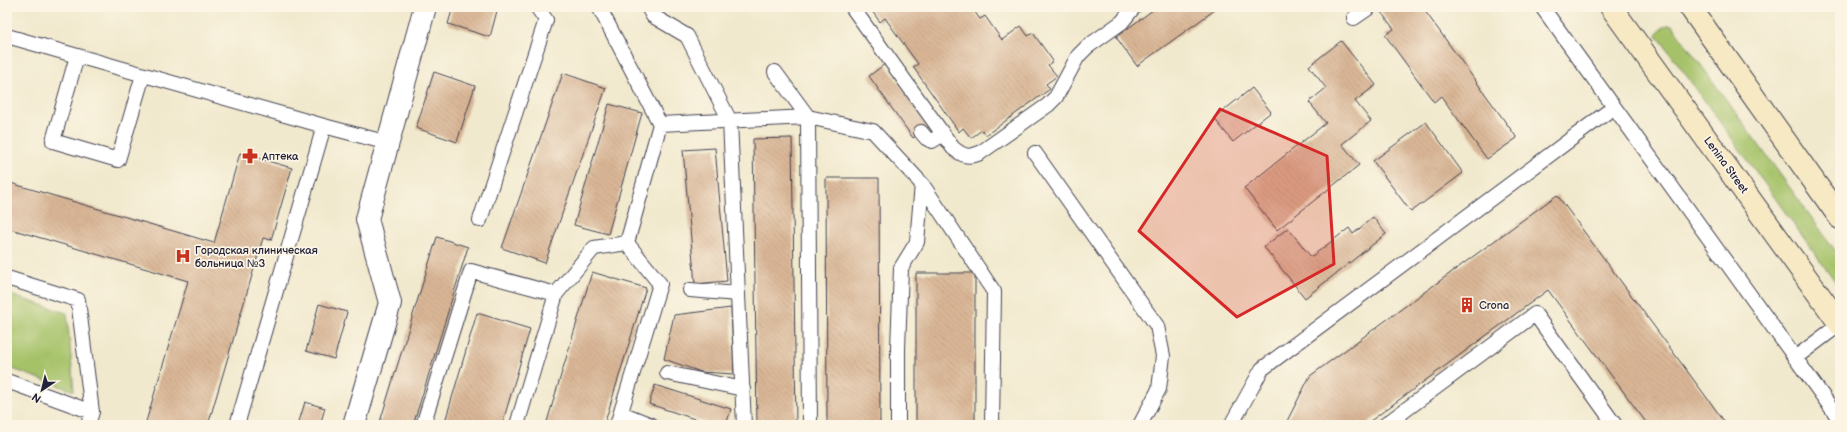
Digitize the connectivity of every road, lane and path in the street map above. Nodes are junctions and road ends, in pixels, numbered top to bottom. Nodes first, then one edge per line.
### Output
1 (426, 7) edge
2 (537, 7) edge
3 (599, 7) edge
4 (648, 7) edge
5 (852, 7) edge
6 (1134, 7) edge
7 (1370, 7) edge
8 (1542, 7) edge
9 (1690, 7) edge
10 (1615, 8) edge
11 (1354, 18) dead end
12 (7, 36) edge
13 (77, 56) junction
14 (775, 72) dead end
15 (143, 75) junction
16 (1614, 107) junction
17 (808, 117) junction
18 (730, 121) junction
19 (660, 124) junction
20 (324, 126) junction
21 (921, 132) dead end
22 (943, 134) junction
23 (388, 143) junction
24 (1035, 153) dead end
25 (922, 184) junction
26 (1840, 218) edge
27 (480, 220) dead end
28 (627, 243) junction
29 (7, 278) edge
30 (690, 290) dead end
31 (556, 294) junction
32 (738, 294) junction
33 (1840, 324) edge
34 (1795, 358) junction
35 (667, 373) dead end
36 (7, 382) edge
37 (743, 389) junction
38 (90, 418) edge
39 (619, 419) edge
40 (1840, 420) edge
41 (237, 425) edge
42 (354, 425) edge
43 (423, 425) edge
44 (516, 425) edge
45 (651, 425) edge
46 (744, 425) edge
47 (810, 425) edge
48 (898, 425) edge
49 (992, 425) edge
50 (1140, 425) edge
51 (1230, 425) edge
52 (1386, 425) edge
53 (1615, 425) edge

1 - 23 street
2 - 27 lane
3 - 19 lane
4 - 18 lane
5 - 22 lane
6 - 22 lane
7 - 11 lane
8 - 16 lane
9 - 26 main road
10 - 33 main road, Lenina Street
12 - 13 lane
13 - 15 lane
13 - 15 lane
14 - 17 lane
15 - 20 lane
16 - 34 lane
16 - 51 lane
17 - 18 lane
17 - 25 lane
17 - 47 lane
18 - 19 lane
18 - 32 lane
19 - 28 lane
20 - 23 lane
20 - 41 lane
21 - 22 lane
23 - 42 street
24 - 50 lane
25 - 48 lane
25 - 49 lane
28 - 31 lane
28 - 39 lane
29 - 38 lane
30 - 32 lane
31 - 43 lane
31 - 44 lane
32 - 37 lane
33 - 34 lane
34 - 40 lane
35 - 37 lane
36 - 38 lane
37 - 46 lane
39 - 45 lane
52 - 53 lane

